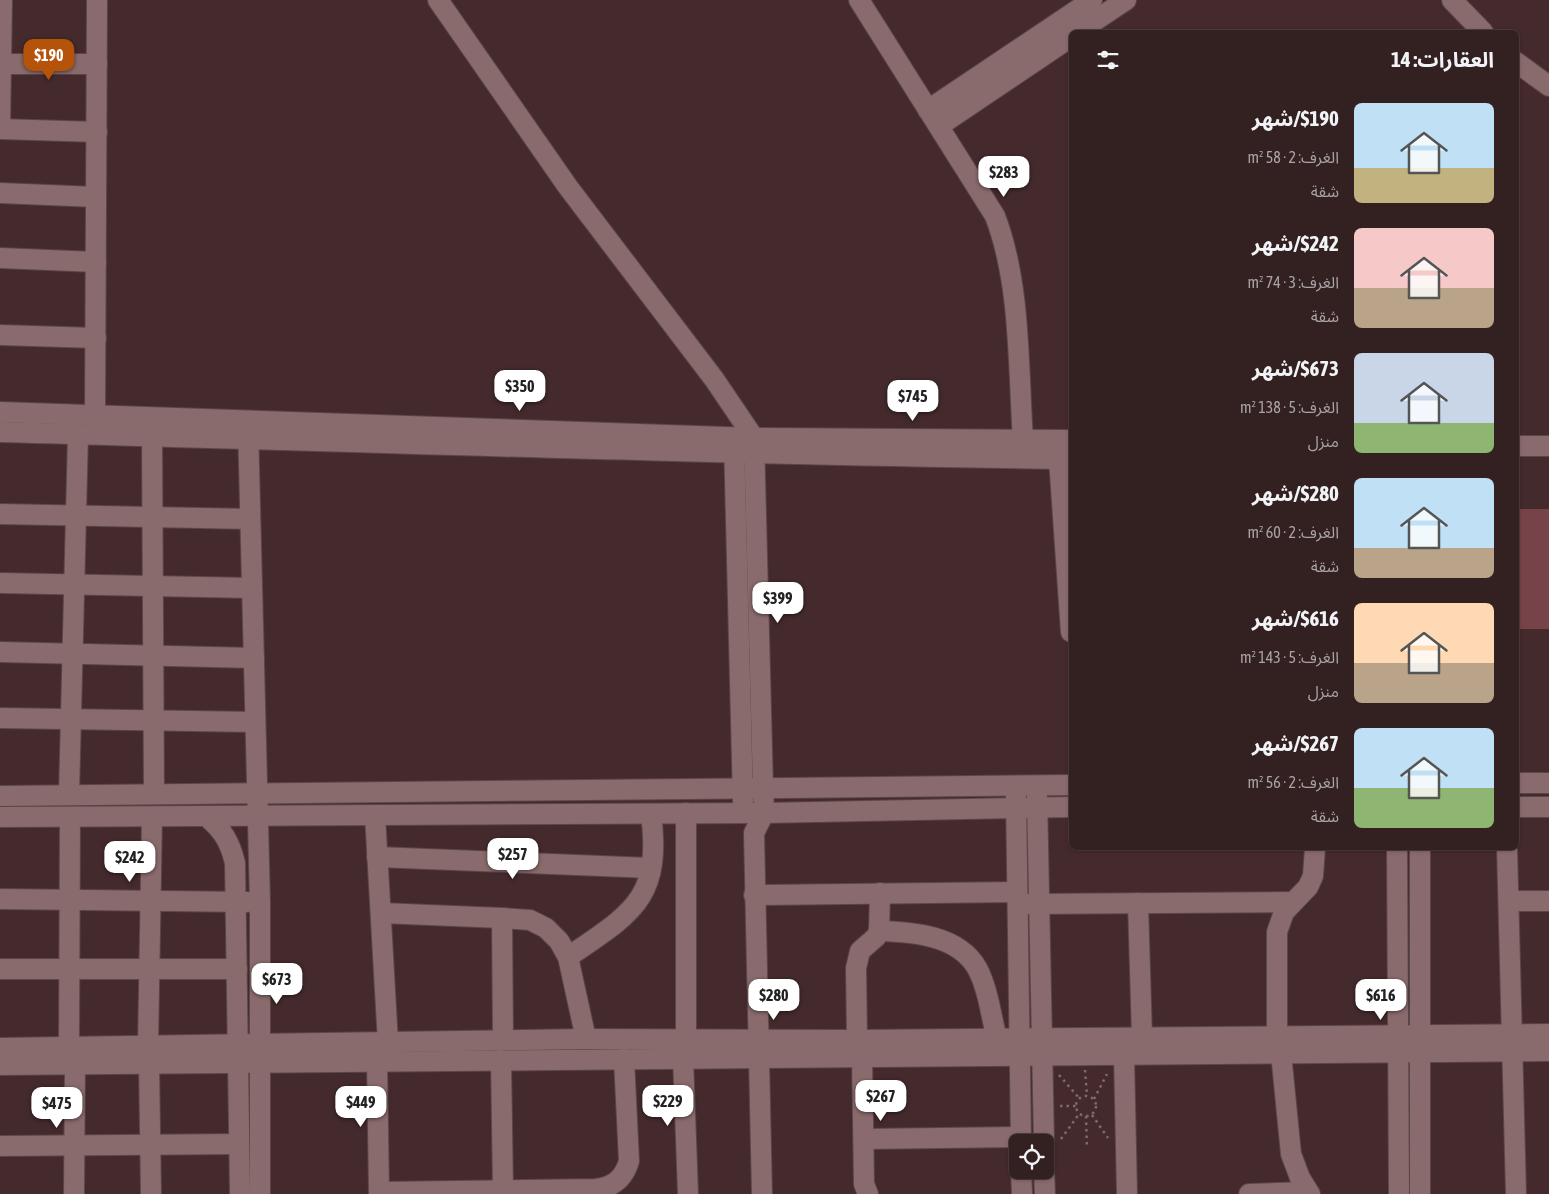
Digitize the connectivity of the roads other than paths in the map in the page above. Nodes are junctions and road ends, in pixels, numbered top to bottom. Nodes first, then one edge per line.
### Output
1 (2, 0) edge
2 (97, 0) edge
3 (438, 0) edge
4 (859, 0) edge
5 (1092, 0) edge
6 (1126, 0) edge
7 (1452, 0) edge
8 (1072, 30) edge
9 (1480, 30) edge
10 (1, 31) edge
11 (1069, 32) edge
12 (2, 64) junction
13 (97, 64) junction
14 (1519, 64) edge
15 (1549, 86) edge
16 (933, 118) junction
17 (0, 129) edge
18 (97, 132) junction
19 (0, 193) edge
20 (96, 196) junction
21 (0, 258) edge
22 (96, 262) junction
23 (0, 336) edge
24 (96, 338) junction
25 (0, 412) edge
26 (95, 415) junction
27 (248, 430) junction
28 (0, 432) edge
29 (78, 434) junction
30 (152, 436) junction
31 (1024, 440) junction
32 (1069, 440) edge
33 (744, 441) junction
34 (1519, 446) edge
35 (1549, 446) edge
36 (1065, 459) edge
37 (0, 514) edge
38 (76, 515) junction
39 (153, 517) junction
40 (250, 519) junction
41 (1069, 561) edge
42 (0, 582) edge
43 (74, 584) junction
44 (153, 586) junction
45 (252, 588) junction
46 (0, 652) edge
47 (72, 654) junction
48 (154, 656) junction
49 (254, 658) junction
50 (0, 718) edge
51 (71, 719) junction
52 (154, 720) junction
53 (255, 722) junction
54 (1519, 783) edge
55 (1549, 783) edge
56 (1069, 785) edge
57 (1016, 786) junction
58 (1037, 786) junction
59 (764, 788) junction
60 (743, 789) junction
61 (154, 794) junction
62 (257, 794) junction
63 (69, 795) junction
64 (0, 796) edge
65 (1519, 807) edge
66 (1549, 807) edge
67 (1016, 808) junction
68 (1038, 808) junction
69 (1069, 808) edge
70 (754, 813) junction
71 (651, 814) junction
72 (686, 814) junction
73 (375, 815) junction
74 (206, 816) junction
75 (257, 816) junction
76 (0, 817) edge
77 (70, 817) junction
78 (152, 817) junction
79 (1315, 850) edge
80 (1397, 850) edge
81 (1420, 850) edge
82 (1508, 850) edge
83 (377, 857) junction
84 (651, 868) junction
85 (880, 894) junction
86 (754, 895) junction
87 (1017, 898) junction
88 (0, 899) edge
89 (70, 900) junction
90 (150, 901) junction
91 (1509, 901) junction
92 (1549, 901) edge
93 (236, 902) junction
94 (260, 902) junction
95 (1292, 902) junction
96 (1138, 903) junction
97 (1039, 904) junction
98 (381, 913) junction
99 (502, 918) junction
100 (879, 931) junction
101 (568, 957) junction
102 (0, 968) edge
103 (69, 969) junction
104 (150, 969) junction
105 (237, 969) junction
106 (1549, 1034) edge
107 (1142, 1037) junction
108 (686, 1038) junction
109 (586, 1039) junction
110 (997, 1039) junction
111 (388, 1043) junction
112 (1420, 1043) junction
113 (1513, 1043) junction
114 (1398, 1044) junction
115 (1279, 1045) junction
116 (1020, 1047) junction
117 (1042, 1047) junction
118 (0, 1048) edge
119 (758, 1048) junction
120 (860, 1048) junction
121 (502, 1050) junction
122 (1549, 1051) edge
123 (238, 1054) junction
124 (260, 1054) junction
125 (149, 1055) junction
126 (1121, 1055) junction
127 (72, 1056) junction
128 (684, 1058) junction
129 (624, 1059) junction
130 (377, 1061) junction
131 (0, 1065) edge
132 (1021, 1134) edge
133 (1049, 1134) edge
134 (864, 1139) junction
135 (1009, 1140) edge
136 (239, 1144) junction
137 (75, 1145) junction
138 (150, 1145) junction
139 (0, 1146) edge
140 (1022, 1179) edge
141 (1044, 1179) edge
142 (503, 1190) junction
143 (379, 1193) edge
144 (1309, 1193) edge
145 (74, 1194) edge
146 (151, 1194) edge
147 (240, 1194) edge
148 (260, 1194) edge
149 (688, 1194) edge
150 (762, 1194) edge
151 (868, 1194) edge
152 (1022, 1194) edge
153 (1044, 1194) edge
154 (1128, 1194) edge
155 (1249, 1194) edge
156 (1399, 1194) edge
157 (1420, 1194) edge
158 (1516, 1194) edge

1 - 10 street
2 - 13 street
3 - 33 street
4 - 16 street
5 - 8 street
6 - 8 street
7 - 9 street
10 - 12 street
11 - 16 street
12 - 13 street
12 - 17 street
13 - 18 street
14 - 15 street
16 - 31 street
17 - 18 street
18 - 20 street
19 - 20 street
20 - 22 street
21 - 22 street
22 - 24 street
23 - 24 street
24 - 26 street
25 - 26 street
26 - 27 street
27 - 30 street
27 - 33 street
27 - 40 street
28 - 29 street
29 - 30 street
29 - 38 street
30 - 39 street
31 - 32 street
31 - 33 street
33 - 36 street
33 - 59 street
33 - 60 street
34 - 35 street
36 - 41 street
37 - 38 street
38 - 39 street
38 - 43 street
39 - 40 street
39 - 44 street
40 - 45 street
42 - 43 street
43 - 44 street
43 - 47 street
44 - 45 street
44 - 48 street
45 - 49 street
46 - 47 street
47 - 48 street
47 - 51 street
48 - 49 street
48 - 52 street
49 - 53 street
50 - 51 street
51 - 52 street
51 - 63 street
52 - 53 street
52 - 61 street
53 - 62 street
54 - 55 street
56 - 58 street
57 - 58 street
57 - 59 street
57 - 67 street
58 - 68 street
59 - 60 street
59 - 70 street
60 - 62 street
60 - 70 street
61 - 62 street
61 - 63 street
62 - 75 street
63 - 64 street
65 - 66 street
67 - 68 street
67 - 70 street
67 - 87 street
68 - 69 street
68 - 97 street
70 - 72 street
70 - 86 street
71 - 72 street
71 - 73 street
71 - 84 street
72 - 108 street
73 - 75 street
73 - 83 street
74 - 75 street
74 - 78 street
74 - 93 street
75 - 94 street
76 - 77 street
77 - 78 street
77 - 89 street
78 - 90 street
79 - 95 street
80 - 114 street
81 - 112 street
82 - 91 street
83 - 84 street
83 - 98 street
84 - 101 street
85 - 86 street
85 - 87 street
85 - 100 street
86 - 119 street
87 - 97 street
87 - 116 street
88 - 89 street
89 - 90 street
89 - 103 street
90 - 93 street
90 - 104 street
91 - 92 street
91 - 113 street
93 - 94 street
93 - 105 street
94 - 124 street
95 - 96 street
95 - 115 street
96 - 97 street
96 - 107 street
97 - 117 street
98 - 99 street
98 - 111 street
99 - 101 street
99 - 121 street
100 - 110 street
100 - 120 street
101 - 109 street
102 - 103 street
103 - 104 street
103 - 127 street
104 - 105 street
104 - 125 street
105 - 123 street
106 - 113 street
107 - 115 street
107 - 117 street
108 - 109 street
108 - 119 street
109 - 121 street
110 - 116 street
110 - 120 street
111 - 121 street
111 - 124 street
112 - 113 street
112 - 114 street
112 - 157 street
113 - 122 street
113 - 158 street
114 - 115 street
114 - 156 street
115 - 126 street
115 - 144 street
116 - 117 street
116 - 120 street
116 - 132 street
117 - 126 street
117 - 133 street
118 - 127 street
119 - 120 street
119 - 128 street
119 - 150 street
120 - 134 street
121 - 129 street
121 - 130 street
121 - 142 street
123 - 124 street
123 - 125 street
123 - 136 street
124 - 130 street
124 - 148 street
125 - 127 street
125 - 138 street
126 - 154 street
127 - 131 street
127 - 137 street
128 - 129 street
128 - 149 street
129 - 142 street
130 - 143 street
134 - 135 street
134 - 151 street
136 - 138 street
136 - 147 street
137 - 138 street
137 - 139 street
137 - 145 street
138 - 146 street
140 - 152 street
141 - 153 street
142 - 143 street
144 - 155 street

